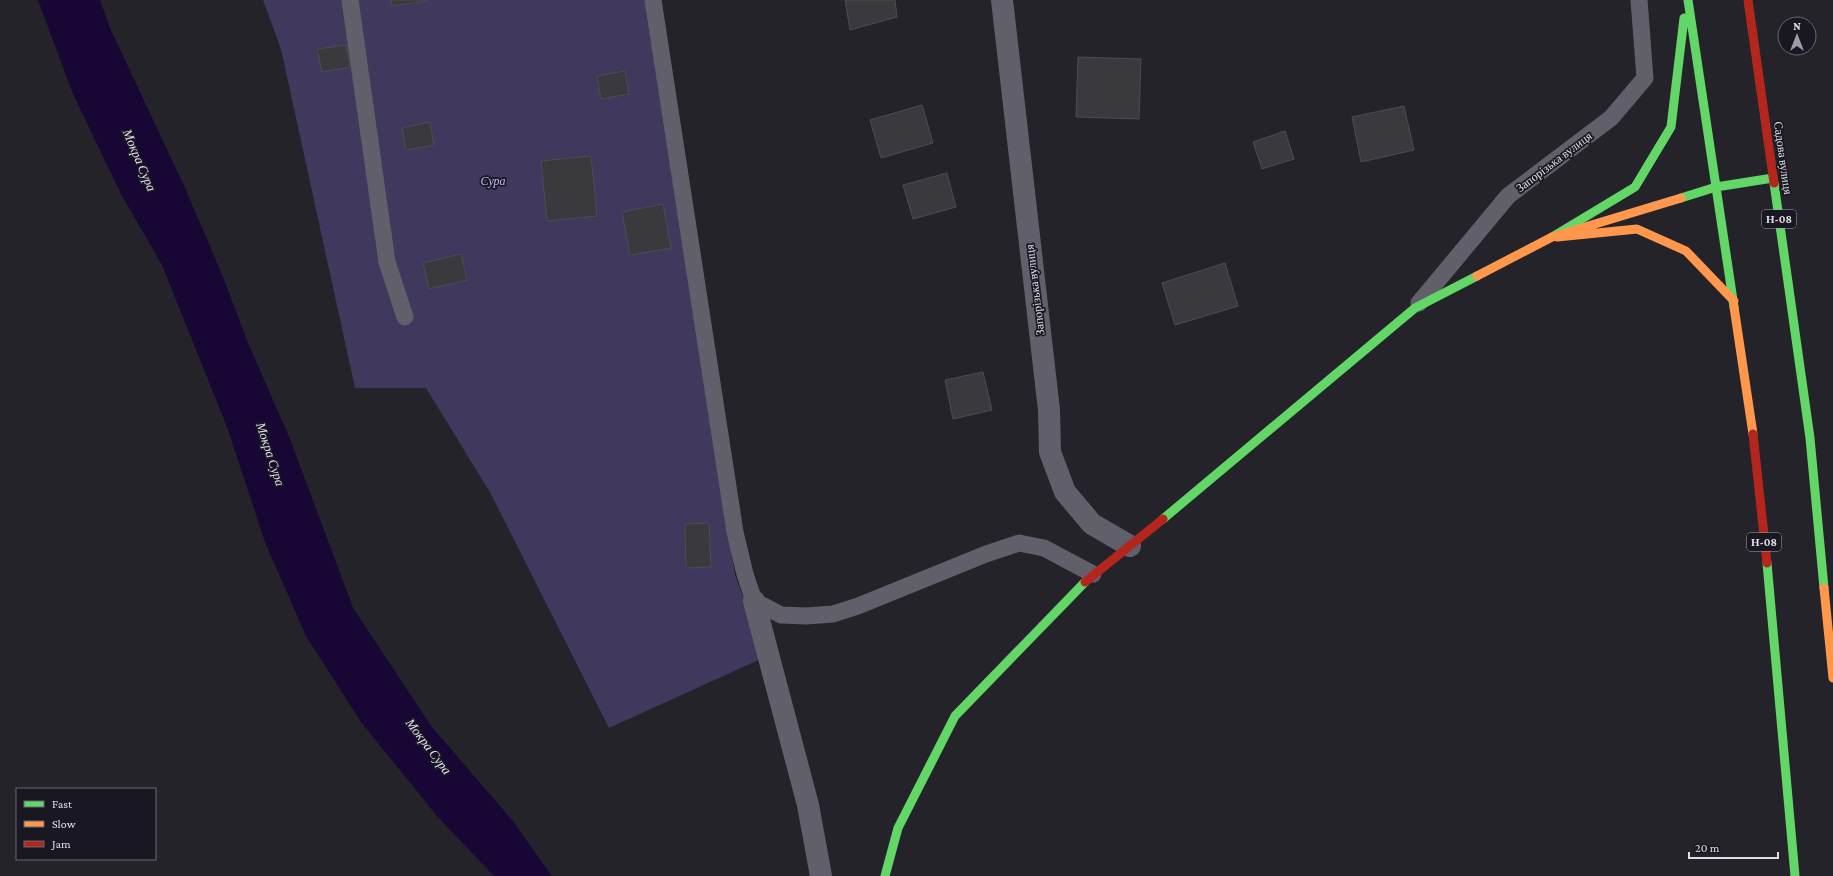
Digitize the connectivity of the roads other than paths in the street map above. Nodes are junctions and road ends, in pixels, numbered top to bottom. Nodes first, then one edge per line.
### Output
1 (350, 0) edge
2 (653, 0) edge
3 (1002, 0) edge
4 (1639, 0) edge
5 (1687, 0) edge
6 (1748, 0) edge
7 (1773, 178) junction
8 (1716, 187) junction
9 (1552, 237) junction
10 (1734, 301) junction
11 (1415, 308) junction
12 (406, 317) dead end
13 (1130, 546) junction
14 (1093, 574) junction
15 (754, 601) junction
16 (1833, 678) edge
17 (821, 876) edge
18 (885, 876) edge
19 (1795, 876) edge

1 - 12 lane
2 - 15 lane
3 - 13 street, Запорізька вулиця
4 - 11 lane, Запорізька вулиця
5 - 8 main road, Н-08
5 - 9 main road
6 - 7 main road, Садова вулиця / Н-08
7 - 8 main road
7 - 16 main road, Садова вулиця / Н-08
8 - 9 main road
8 - 10 main road, Н-08
9 - 10 main road
9 - 11 main road
10 - 19 main road, Н-08
11 - 13 main road
13 - 14 main road
14 - 15 lane
14 - 18 main road
15 - 17 street

